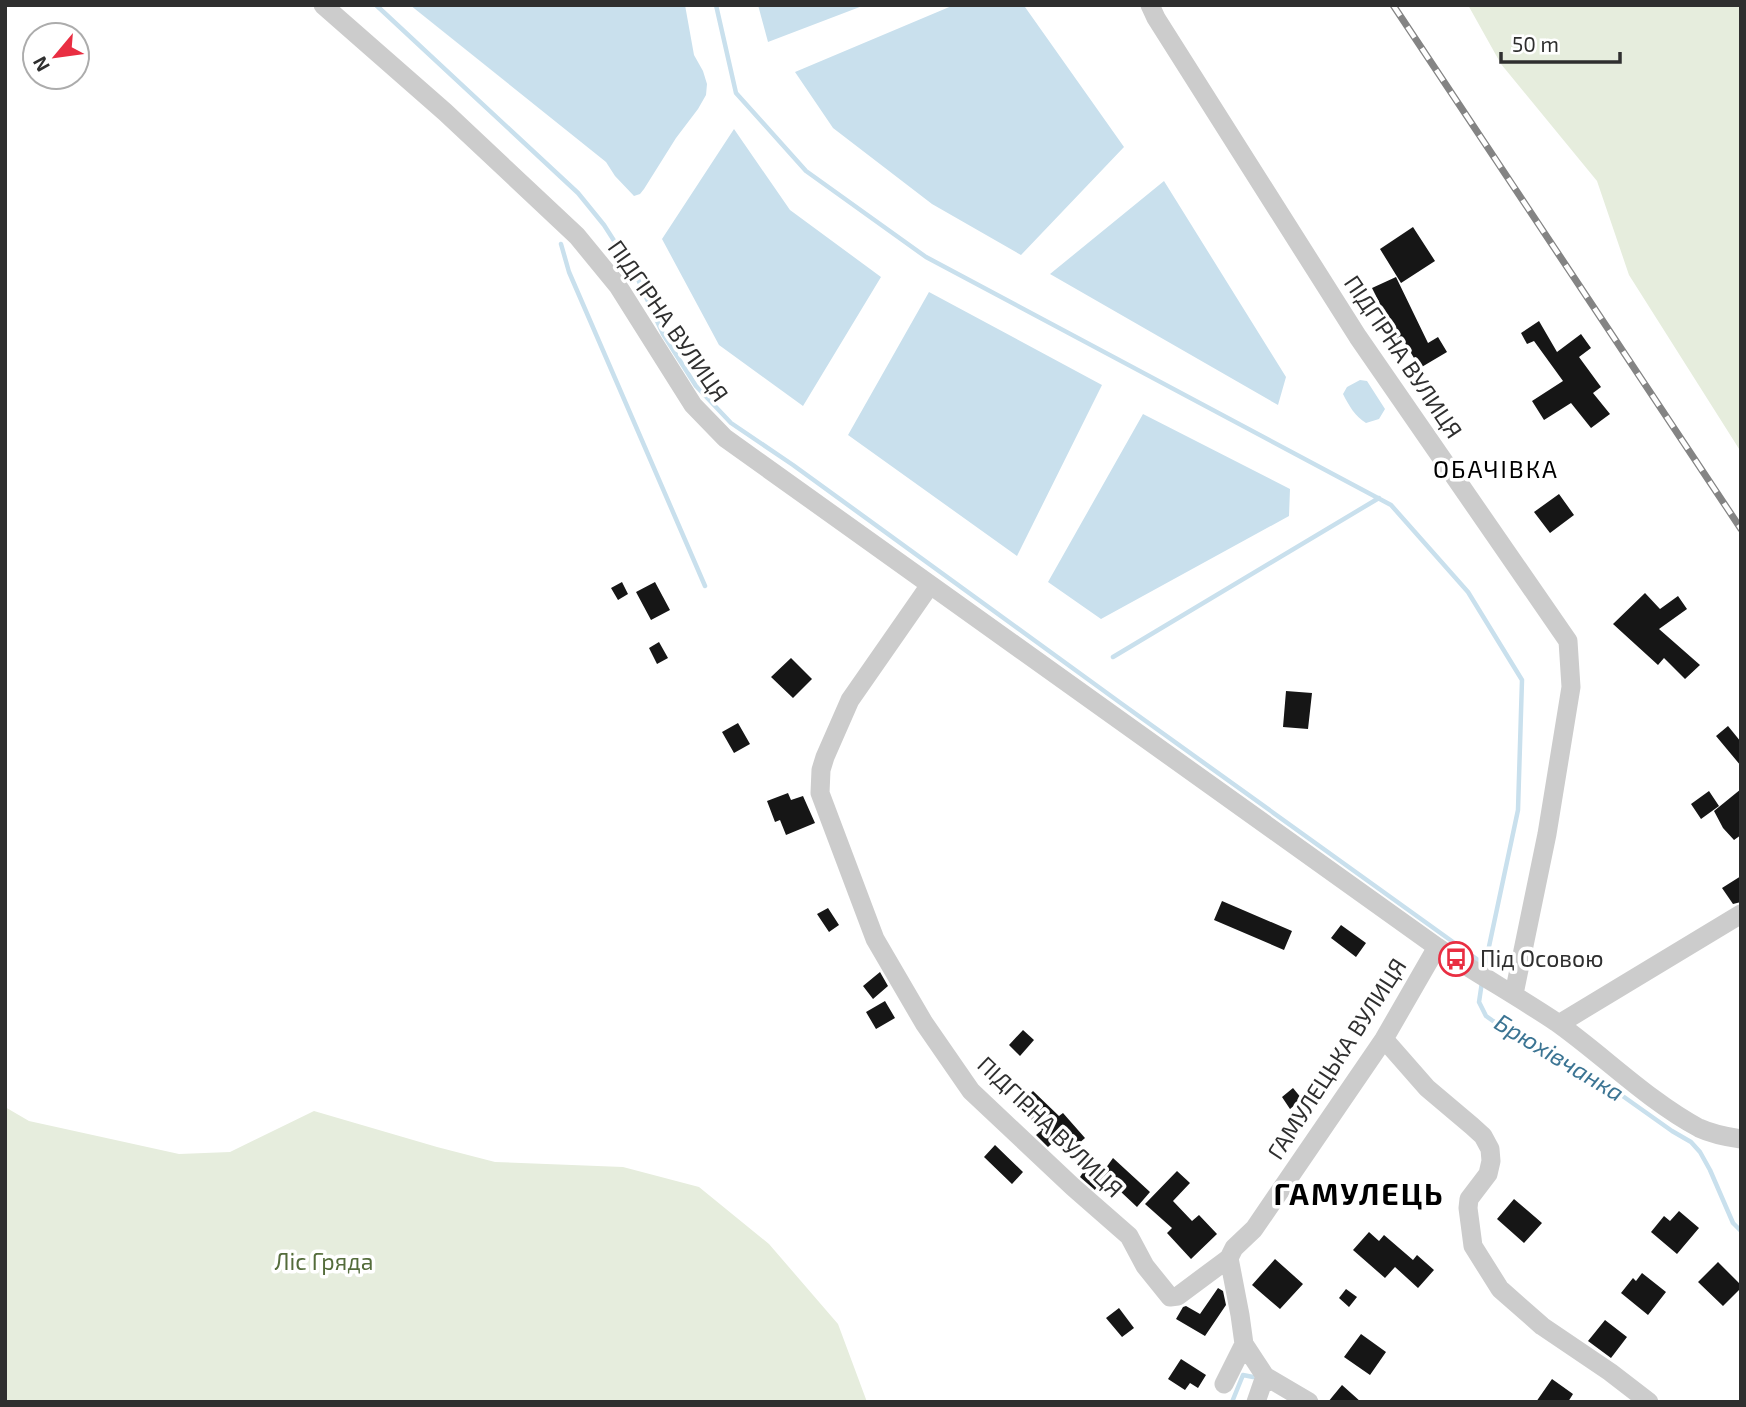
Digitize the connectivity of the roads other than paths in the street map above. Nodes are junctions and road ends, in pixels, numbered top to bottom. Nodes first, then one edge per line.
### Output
1 (323, 5) edge
2 (1150, 5) edge
3 (930, 585) junction
4 (1741, 914) edge
5 (1437, 947) junction
6 (1506, 989) junction
7 (1559, 1024) junction
8 (1384, 1039) junction
9 (1741, 1139) edge
10 (1229, 1258) junction
11 (1244, 1343) junction
12 (1265, 1376) junction
13 (1224, 1384) dead end
14 (1256, 1402) edge
15 (1309, 1402) edge
16 (1649, 1402) edge

1 - 3 street, ПІДГІРНА ВУЛИЦЯ
2 - 6 street, ПІДГІРНА ВУЛИЦЯ
3 - 5 street, ПІДГІРНА ВУЛИЦЯ
3 - 10 street, ПІДГІРНА ВУЛИЦЯ
4 - 7 street
5 - 6 street, ПІДГІРНА ВУЛИЦЯ
5 - 8 street, ГАМУЛЕЦЬКА ВУЛИЦЯ
6 - 7 street, ПІДГІРНА ВУЛИЦЯ
7 - 9 street, ПІДГІРНА ВУЛИЦЯ
8 - 10 street, ГАМУЛЕЦЬКА ВУЛИЦЯ
8 - 16 street
10 - 11 street
11 - 12 street
11 - 13 street
12 - 14 street
12 - 15 street

